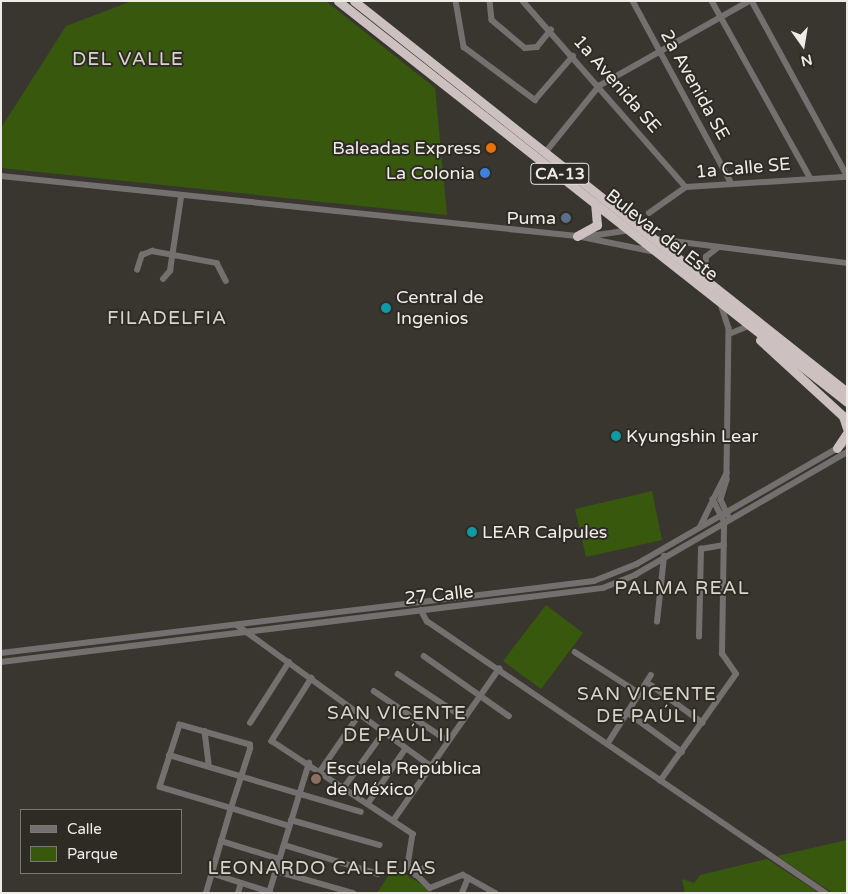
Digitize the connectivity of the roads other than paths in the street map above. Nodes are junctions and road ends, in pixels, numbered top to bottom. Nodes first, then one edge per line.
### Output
1 (338, 1) edge
2 (354, 1) edge
3 (456, 1) edge
4 (490, 1) edge
5 (523, 1) edge
6 (633, 1) edge
7 (712, 1) edge
8 (751, 1) edge
9 (720, 18) junction
10 (552, 30) junction
11 (660, 52) junction
12 (573, 56) junction
13 (599, 86) junction
14 (545, 153) junction
15 (1, 176) edge
16 (847, 176) edge
17 (810, 177) junction
18 (732, 184) junction
19 (686, 187) junction
20 (181, 197) junction
21 (597, 199) junction
22 (649, 213) dead end
23 (642, 228) junction
24 (629, 230) junction
25 (580, 236) junction
26 (657, 239) junction
27 (717, 248) junction
28 (172, 254) junction
29 (660, 255) junction
30 (847, 263) edge
31 (137, 270) dead end
32 (705, 276) junction
33 (163, 279) dead end
34 (226, 281) dead end
35 (728, 295) junction
36 (713, 296) junction
37 (722, 307) junction
38 (746, 327) junction
39 (729, 334) junction
40 (782, 345) junction
41 (806, 382) junction
42 (847, 385) edge
43 (847, 392) edge
44 (847, 402) edge
45 (847, 416) edge
46 (847, 428) edge
47 (847, 433) edge
48 (847, 443) edge
49 (837, 448) junction
50 (847, 452) edge
51 (727, 472) junction
52 (713, 500) junction
53 (726, 512) junction
54 (720, 516) junction
55 (727, 520) junction
56 (698, 529) junction
57 (724, 545) junction
58 (665, 549) junction
59 (664, 558) junction
60 (612, 576) junction
61 (590, 582) junction
62 (611, 585) junction
63 (591, 590) junction
64 (418, 603) junction
65 (421, 612) junction
66 (657, 622) dead end
67 (237, 625) junction
68 (248, 633) junction
69 (699, 637) dead end
70 (70, 645) junction
71 (576, 652) dead end
72 (1, 653) edge
73 (68, 654) junction
74 (424, 656) dead end
75 (1, 662) edge
76 (289, 662) junction
77 (499, 668) junction
78 (398, 674) dead end
79 (651, 675) dead end
80 (312, 678) junction
81 (651, 685) dead end
82 (374, 692) dead end
83 (639, 693) junction
84 (480, 696) junction
85 (627, 712) junction
86 (360, 715) junction
87 (509, 716) dead end
88 (464, 718) junction
89 (250, 723) dead end
90 (703, 723) junction
91 (205, 731) junction
92 (384, 732) junction
93 (448, 741) junction
94 (608, 742) junction
95 (406, 748) junction
96 (682, 752) junction
97 (169, 756) junction
98 (309, 763) junction
99 (209, 766) junction
100 (431, 766) junction
101 (320, 770) junction
102 (241, 776) junction
103 (660, 781) junction
104 (345, 786) junction
105 (298, 794) junction
106 (369, 802) junction
107 (231, 808) junction
108 (361, 812) dead end
109 (395, 818) junction
110 (290, 823) junction
111 (221, 841) junction
112 (284, 845) junction
113 (380, 845) dead end
114 (280, 859) junction
115 (424, 868) dead end
116 (276, 871) junction
117 (211, 873) junction
118 (378, 874) dead end
119 (415, 874) junction
120 (468, 878) junction
121 (241, 883) junction
122 (270, 892) edge
123 (206, 893) edge
124 (238, 893) edge
125 (353, 893) edge
126 (462, 893) edge
127 (495, 893) edge
128 (826, 893) edge

1 - 21 highway, Bulevar del Este / CA-13
2 - 14 highway, Bulevar del Este / CA-13
3 - 12 street
4 - 10 street
5 - 10 street, 1a Avenida SE
6 - 11 street, 2a Avenida SE
7 - 9 street
8 - 9 street
8 - 16 street
9 - 11 street
9 - 17 street
10 - 12 street, 1a Avenida SE
11 - 13 street
11 - 18 street, 2a Avenida SE
12 - 13 street, 1a Avenida SE
13 - 14 street
13 - 19 street, 1a Avenida SE
14 - 21 highway, Bulevar del Este / CA-13
15 - 20 street
16 - 17 street, 1a Calle SE
17 - 18 street, 1a Calle SE
18 - 19 street, 1a Calle SE
19 - 22 street, 1a Calle SE
20 - 25 street
20 - 28 street
21 - 23 highway, Bulevar del Este / CA-13
21 - 24 highway, Bulevar del Este / CA-13
21 - 25 highway
23 - 24 street
23 - 26 highway, Bulevar del Este / CA-13
24 - 25 street
24 - 29 highway, Bulevar del Este / CA-13
25 - 29 street
26 - 27 street
26 - 32 highway, Bulevar del Este / CA-13
27 - 30 street
27 - 32 street
28 - 31 street
28 - 33 street
28 - 34 street
29 - 36 highway, Bulevar del Este / CA-13
32 - 35 highway, Bulevar del Este / CA-13
35 - 40 highway, Bulevar del Este / CA-13
35 - 42 highway
36 - 37 highway
36 - 40 highway, Bulevar del Este / CA-13
37 - 38 highway
37 - 39 street
38 - 39 street
38 - 41 highway
39 - 51 street
40 - 43 highway, Bulevar del Este / CA-13
40 - 44 highway, Bulevar del Este / CA-13
41 - 45 highway
41 - 46 highway
47 - 49 highway
48 - 49 street, 27 Calle
49 - 53 street, 27 Calle
50 - 55 street, 27 Calle
51 - 52 street
51 - 53 street
52 - 54 street
52 - 56 street
53 - 54 street, 27 Calle
53 - 55 street
54 - 55 street
54 - 56 street, 27 Calle
55 - 57 street
55 - 59 street, 27 Calle
56 - 58 street, 27 Calle
57 - 69 street
57 - 90 street
58 - 59 street
58 - 60 street, 27 Calle
59 - 62 street, 27 Calle
59 - 66 street
60 - 61 street, 27 Calle
60 - 62 street
61 - 63 street
61 - 64 street, 27 Calle
62 - 63 street, 27 Calle
63 - 65 street, 27 Calle
64 - 65 street
64 - 67 street, 27 Calle
65 - 68 street, 27 Calle
65 - 77 street
67 - 68 street
67 - 70 street, 27 Calle
68 - 73 street, 27 Calle
68 - 76 street
70 - 72 street, 27 Calle
70 - 73 street
71 - 83 street
73 - 75 street, 27 Calle
74 - 84 street
76 - 80 street
76 - 89 street
77 - 84 street
77 - 94 street
78 - 88 street
79 - 83 street
80 - 86 street
80 - 98 street
81 - 90 street
82 - 93 street
83 - 85 street
84 - 87 street
84 - 88 street
85 - 94 street
85 - 96 street
86 - 92 street
86 - 101 street
88 - 93 street
90 - 96 street
91 - 97 street
91 - 99 street
91 - 102 street
92 - 95 street
92 - 104 street
93 - 100 street
94 - 103 street
95 - 100 street
95 - 106 street
96 - 103 street
97 - 99 street
97 - 107 street
98 - 101 street
98 - 105 street
99 - 102 street
100 - 109 street
101 - 104 street
102 - 105 street
102 - 107 street
103 - 128 street
104 - 106 street
105 - 108 street
105 - 110 street
106 - 109 street
107 - 110 street
107 - 111 street
109 - 119 street
110 - 112 street
110 - 113 street
111 - 114 street
111 - 117 street
112 - 114 street
112 - 118 street
114 - 116 street
115 - 119 street
116 - 122 street
116 - 125 street
117 - 121 street
117 - 123 street
119 - 120 street
120 - 126 street
120 - 127 street
121 - 122 street
121 - 124 street

